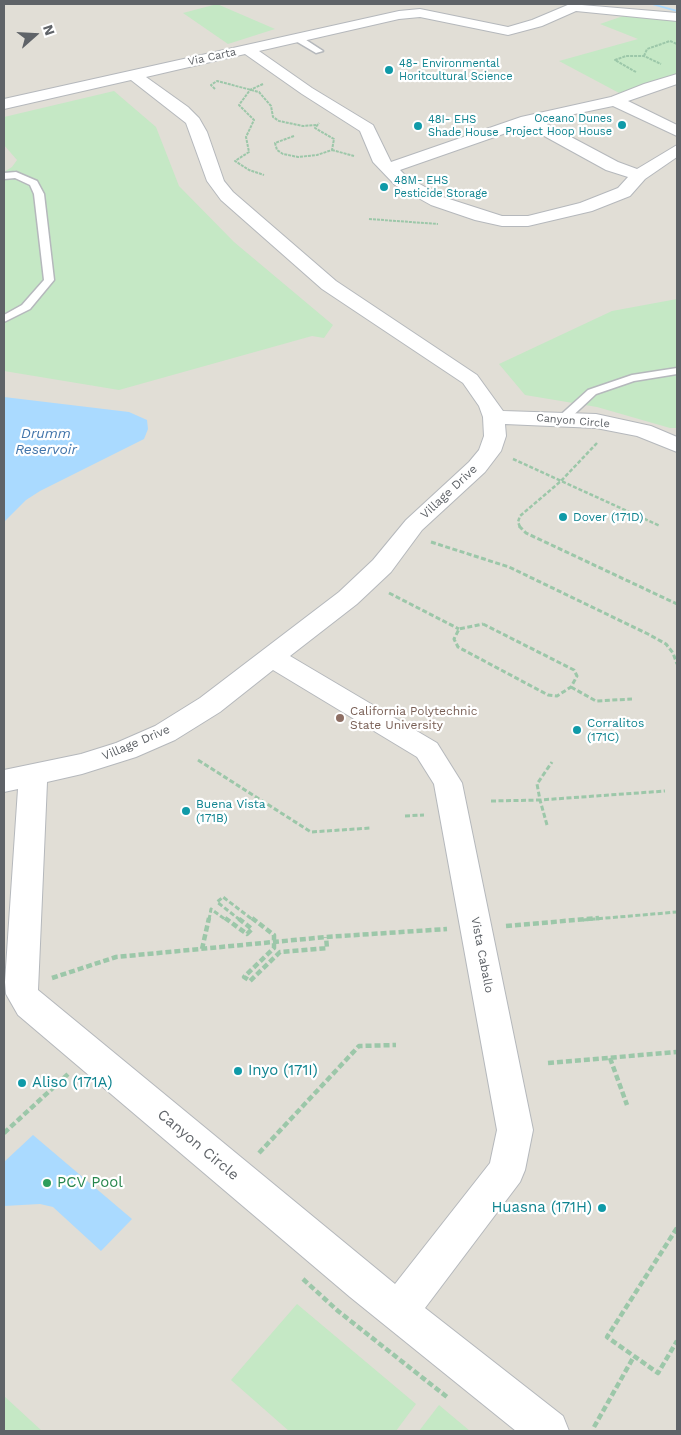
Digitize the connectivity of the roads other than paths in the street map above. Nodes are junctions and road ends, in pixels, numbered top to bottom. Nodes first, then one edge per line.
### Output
1 (677, 17) edge
2 (298, 38) junction
3 (247, 49) junction
4 (319, 51) dead end
5 (133, 74) junction
6 (677, 79) edge
7 (614, 101) junction
8 (4, 104) edge
9 (527, 120) junction
10 (677, 131) edge
11 (677, 150) edge
12 (387, 169) junction
13 (639, 175) junction
14 (4, 176) edge
15 (4, 319) edge
16 (677, 371) edge
17 (494, 417) junction
18 (562, 419) junction
19 (677, 445) edge
20 (271, 657) junction
21 (18, 778) edge
22 (399, 1310) junction
23 (548, 1431) edge

1 - 2 street, Via Carta
2 - 3 street, Via Carta
2 - 4 lane
3 - 5 street, Via Carta
3 - 12 street
5 - 8 street, Via Carta
5 - 17 street, Village Drive
6 - 7 street
7 - 9 street
7 - 10 street
9 - 12 street
9 - 13 street
11 - 13 street
12 - 13 street
14 - 15 lane
16 - 18 lane
17 - 18 street, Canyon Circle
17 - 20 street, Village Drive
18 - 19 street, Canyon Circle
20 - 21 street, Village Drive
20 - 22 street, Vista Caballo
21 - 22 street, Canyon Circle
22 - 23 street, Canyon Circle

